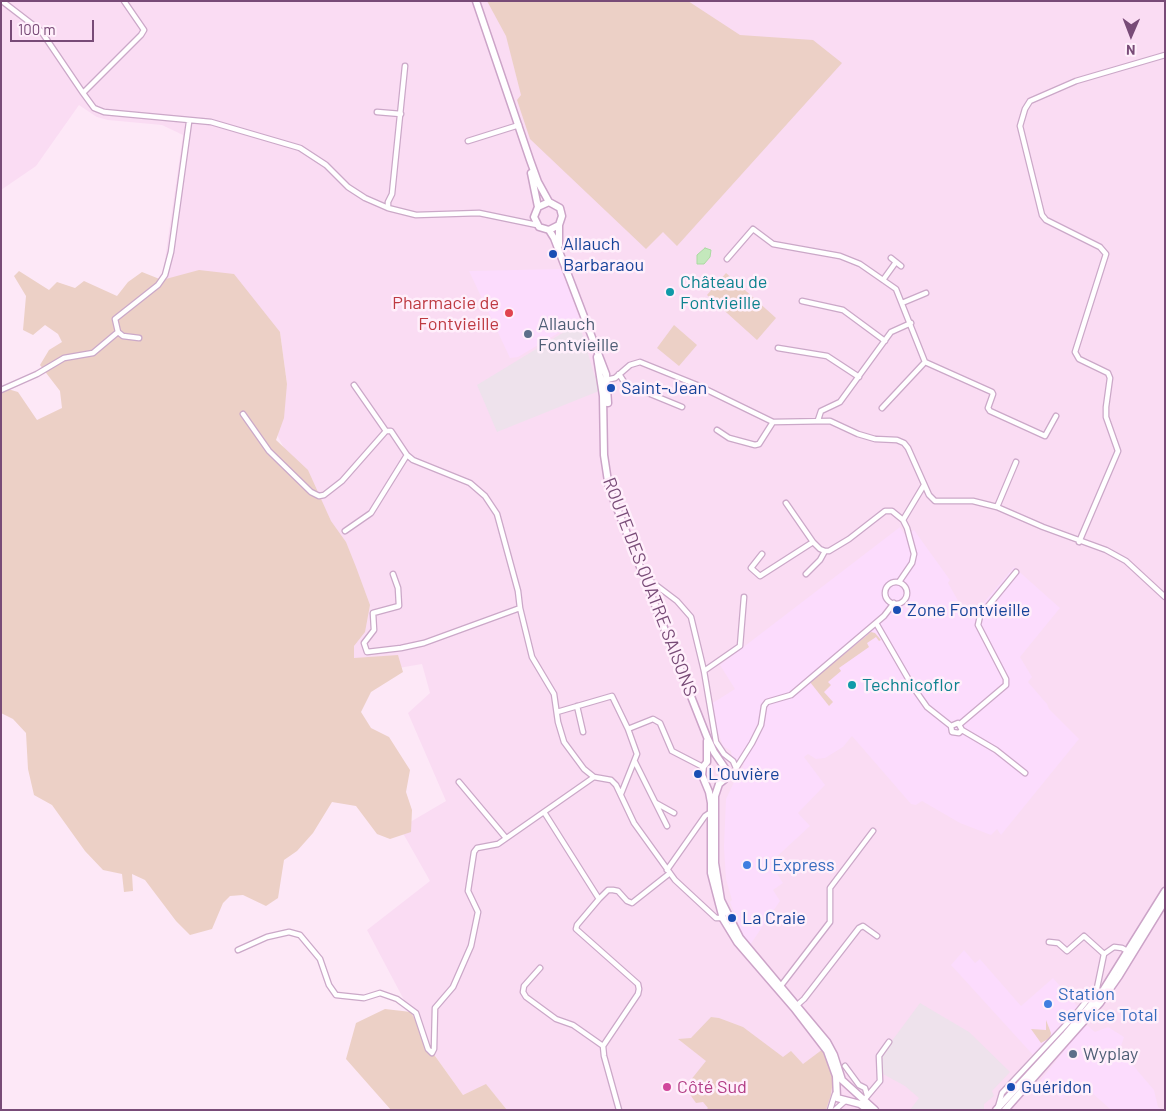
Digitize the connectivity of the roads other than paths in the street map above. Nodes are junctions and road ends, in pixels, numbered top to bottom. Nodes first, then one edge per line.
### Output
1 (2, 1) edge
2 (124, 1) edge
3 (476, 1) edge
4 (1165, 56) edge
5 (405, 66) dead end
6 (83, 94) junction
7 (377, 112) dead end
8 (401, 114) junction
9 (189, 122) junction
10 (519, 125) junction
11 (468, 141) dead end
12 (530, 160) junction
13 (549, 202) junction
14 (388, 208) junction
15 (536, 210) junction
16 (524, 221) junction
17 (537, 225) junction
18 (559, 225) junction
19 (549, 230) junction
20 (560, 252) junction
21 (891, 258) dead end
22 (727, 259) dead end
23 (896, 262) junction
24 (901, 266) dead end
25 (883, 280) junction
26 (926, 293) dead end
27 (802, 302) dead end
28 (902, 303) junction
29 (910, 322) junction
30 (118, 332) junction
31 (139, 338) dead end
32 (885, 341) junction
33 (778, 348) dead end
34 (925, 362) junction
35 (619, 374) junction
36 (604, 378) junction
37 (859, 378) junction
38 (354, 385) dead end
39 (1, 390) edge
40 (682, 407) dead end
41 (882, 408) dead end
42 (243, 414) dead end
43 (1056, 416) dead end
44 (818, 420) junction
45 (773, 422) junction
46 (717, 430) dead end
47 (386, 431) junction
48 (407, 455) junction
49 (1016, 462) dead end
50 (924, 485) junction
51 (786, 504) dead end
52 (997, 507) junction
53 (903, 520) junction
54 (345, 531) dead end
55 (814, 542) junction
56 (1079, 542) junction
57 (825, 551) junction
58 (762, 554) dead end
59 (1016, 572) dead end
60 (393, 574) dead end
61 (806, 574) dead end
62 (643, 576) junction
63 (899, 582) junction
64 (744, 598) dead end
65 (1165, 598) edge
66 (894, 603) junction
67 (520, 608) junction
68 (876, 623) junction
69 (704, 671) junction
70 (577, 706) junction
71 (556, 712) junction
72 (960, 724) junction
73 (951, 726) junction
74 (628, 729) junction
75 (962, 730) junction
76 (583, 732) dead end
77 (707, 737) junction
78 (720, 761) junction
79 (635, 762) junction
80 (705, 765) junction
81 (726, 767) junction
82 (736, 768) junction
83 (1025, 773) dead end
84 (594, 777) junction
85 (725, 779) junction
86 (705, 781) junction
87 (459, 782) dead end
88 (719, 784) junction
89 (621, 794) junction
90 (655, 802) junction
91 (544, 812) junction
92 (674, 813) dead end
93 (711, 814) junction
94 (667, 826) dead end
95 (873, 831) dead end
96 (506, 838) junction
97 (668, 871) junction
98 (1165, 891) edge
99 (599, 900) junction
100 (1165, 901) edge
101 (720, 910) junction
102 (711, 913) junction
103 (725, 918) junction
104 (877, 936) dead end
105 (1049, 942) dead end
106 (238, 950) dead end
107 (1130, 953) junction
108 (1104, 954) junction
109 (540, 968) dead end
110 (779, 988) junction
111 (795, 1006) junction
112 (889, 1042) dead end
113 (603, 1046) junction
114 (845, 1066) dead end
115 (846, 1084) junction
116 (852, 1090) junction
117 (836, 1091) junction
118 (865, 1098) junction
119 (846, 1101) junction
120 (999, 1109) edge
121 (619, 1110) edge
122 (830, 1110) edge
123 (835, 1110) edge
124 (868, 1110) edge
125 (875, 1110) edge

1 - 6 street
2 - 6 street
3 - 10 main road, ROUTE DES QUATRE SAISONS
4 - 56 street
5 - 8 street
6 - 9 street
7 - 8 street
8 - 14 street
9 - 14 street
9 - 30 street
10 - 11 street
10 - 12 main road, ROUTE DES QUATRE SAISONS
12 - 13 main road, ROUTE DES QUATRE SAISONS
12 - 15 main road, ROUTE DES QUATRE SAISONS
13 - 15 main road
13 - 18 main road, ROUTE DES QUATRE SAISONS
14 - 16 street
15 - 16 street
15 - 17 main road, ROUTE DES QUATRE SAISONS
16 - 17 street
17 - 19 main road
18 - 19 main road
18 - 20 main road, ROUTE DES QUATRE SAISONS
19 - 20 main road, ROUTE DES QUATRE SAISONS
20 - 36 main road, ROUTE DES QUATRE SAISONS
21 - 23 street
22 - 25 street
23 - 24 street
23 - 25 street
25 - 28 street
26 - 28 street
27 - 32 street
28 - 29 street
29 - 32 street
29 - 34 street
30 - 31 street
30 - 39 street
32 - 37 street
33 - 37 street
34 - 41 street
34 - 43 street
35 - 36 street
35 - 40 street
35 - 45 street
36 - 62 main road, ROUTE DES QUATRE SAISONS
37 - 44 street
38 - 47 street
42 - 47 street
44 - 45 street
44 - 50 street
45 - 46 street
47 - 48 street
48 - 54 street
48 - 67 street
49 - 52 street
50 - 52 street
50 - 53 street
51 - 55 street
52 - 56 street
53 - 57 street
53 - 63 street
55 - 57 street
55 - 58 street
56 - 65 street
57 - 61 street
59 - 72 street
60 - 67 street
62 - 69 street
62 - 77 main road, ROUTE DES QUATRE SAISONS
63 - 66 street
63 - 66 street
64 - 69 street
66 - 68 street
67 - 71 street
68 - 73 street
68 - 82 street
69 - 82 street
70 - 71 street
70 - 74 street
70 - 76 street
71 - 84 street
72 - 73 street
72 - 75 street
73 - 75 street
74 - 79 street
74 - 80 street
75 - 83 street
77 - 78 main road, ROUTE DES QUATRE SAISONS
77 - 80 main road, ROUTE DES QUATRE SAISONS
78 - 80 main road
78 - 81 main road, ROUTE DES QUATRE SAISONS
79 - 89 street
79 - 90 street
80 - 86 main road, ROUTE DES QUATRE SAISONS
81 - 82 street
81 - 85 main road
82 - 85 street
84 - 89 street
84 - 91 street
85 - 88 main road
86 - 88 main road
86 - 93 main road, ROUTE DES QUATRE SAISONS
87 - 96 street
88 - 103 main road
89 - 97 street
90 - 92 street
90 - 94 street
91 - 96 street
91 - 99 street
93 - 97 street
93 - 101 main road
95 - 110 street
96 - 106 street
97 - 99 street
97 - 102 street
98 - 107 main road
99 - 113 street
100 - 107 main road
101 - 102 street
101 - 103 main road
102 - 103 street
103 - 110 main road
104 - 111 street
105 - 108 street
107 - 108 street
107 - 120 main road
108 - 120 street
109 - 113 street
110 - 111 main road
111 - 115 main road
111 - 117 main road
112 - 118 street
113 - 121 street
114 - 118 street
115 - 116 main road
115 - 117 main road
116 - 118 main road
116 - 119 main road
117 - 119 main road
117 - 122 street
118 - 125 main road
119 - 123 street
119 - 124 main road

